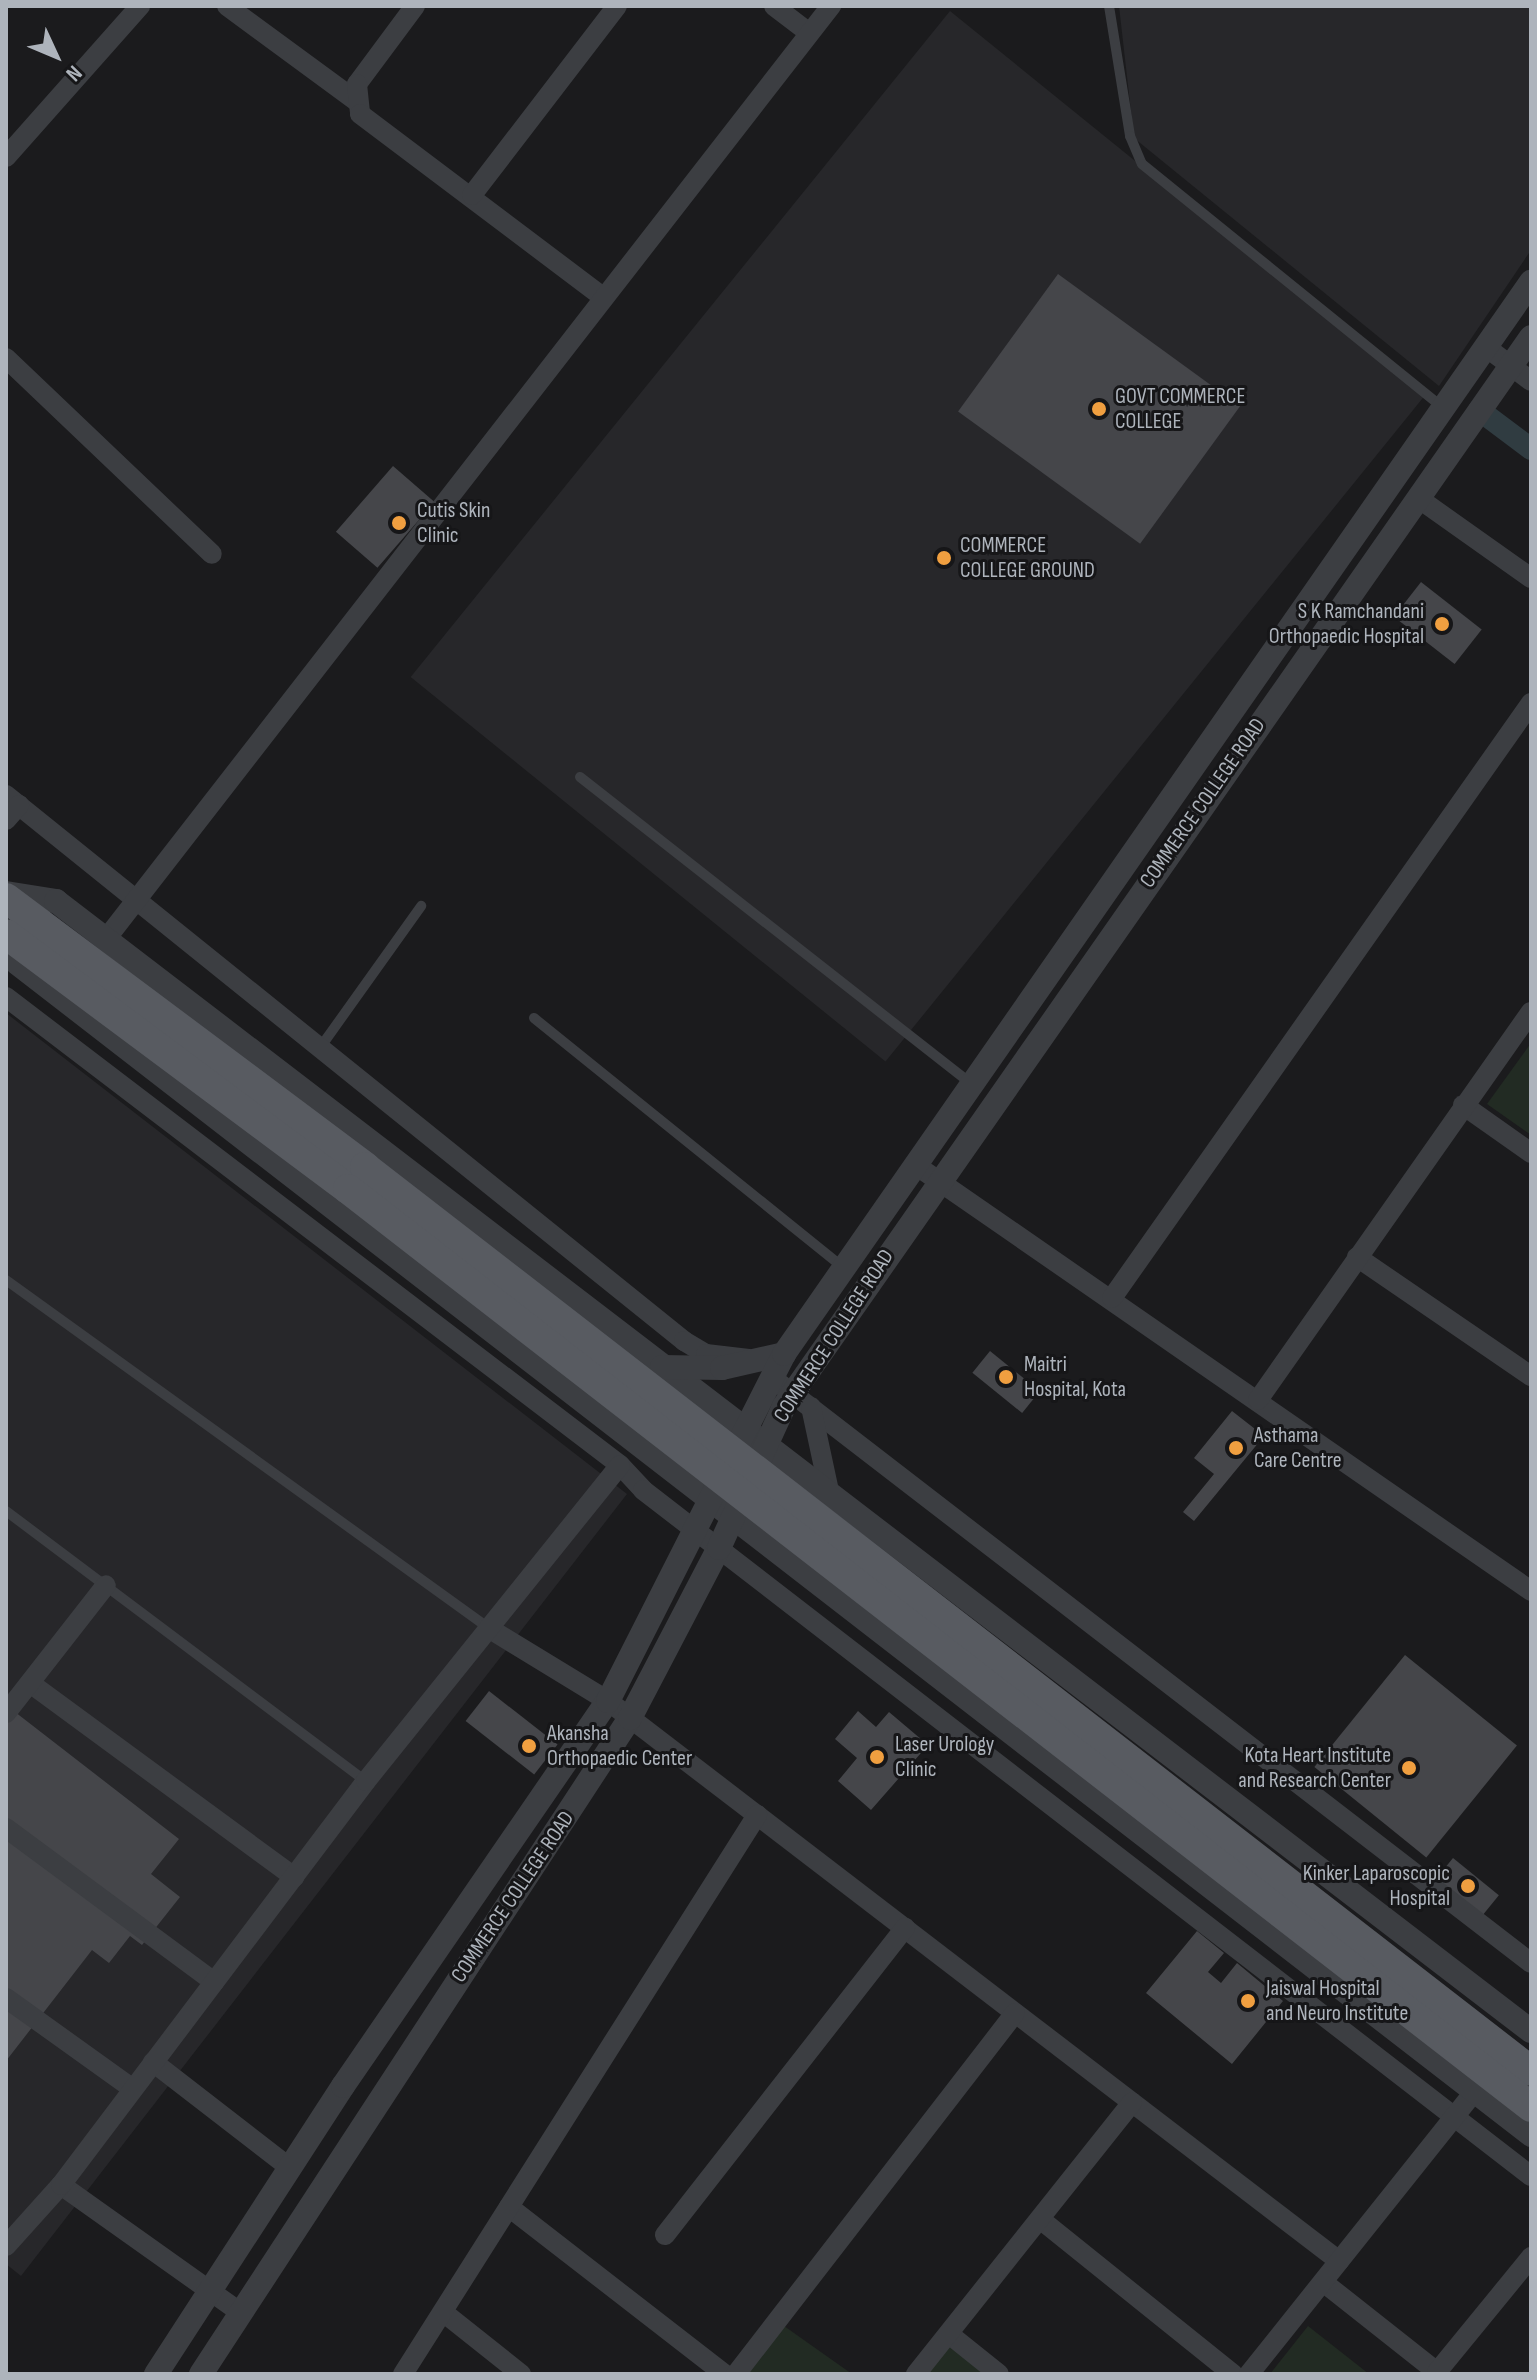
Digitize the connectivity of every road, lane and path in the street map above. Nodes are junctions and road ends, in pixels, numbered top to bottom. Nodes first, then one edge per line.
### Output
1 (140, 6) edge
2 (227, 6) edge
3 (415, 6) edge
4 (617, 6) edge
5 (774, 6) edge
6 (831, 6) edge
7 (1109, 6) edge
8 (808, 32) junction
9 (355, 100) junction
10 (6, 157) edge
11 (472, 195) junction
12 (1531, 282) edge
13 (603, 297) junction
14 (1531, 337) edge
15 (1486, 347) junction
16 (6, 358) edge
17 (1512, 364) junction
18 (1531, 381) edge
19 (1442, 407) junction
20 (1418, 498) junction
21 (212, 554) dead end
22 (1531, 578) edge
23 (1531, 703) edge
24 (580, 777) dead end
25 (10, 807) edge
26 (6, 895) edge
27 (133, 904) junction
28 (421, 906) dead end
29 (6, 936) edge
30 (109, 936) junction
31 (6, 997) edge
32 (1531, 1012) edge
33 (534, 1018) dead end
34 (322, 1045) junction
35 (973, 1085) junction
36 (1463, 1105) junction
37 (1531, 1153) edge
38 (917, 1166) junction
39 (356, 1178) junction
40 (938, 1180) junction
41 (1357, 1257) junction
42 (845, 1268) junction
43 (6, 1280) edge
44 (1112, 1298) junction
45 (662, 1367) junction
46 (754, 1368) junction
47 (1531, 1376) edge
48 (802, 1400) junction
49 (1258, 1400) junction
50 (746, 1431) junction
51 (766, 1447) junction
52 (620, 1465) junction
53 (830, 1496) junction
54 (710, 1497) junction
55 (6, 1511) edge
56 (734, 1516) junction
57 (693, 1528) junction
58 (719, 1548) junction
59 (797, 1564) junction
60 (106, 1585) junction
61 (1531, 1591) edge
62 (778, 1593) junction
63 (490, 1629) junction
64 (30, 1683) junction
65 (608, 1701) junction
66 (6, 1713) edge
67 (630, 1718) junction
68 (366, 1781) junction
69 (757, 1815) junction
70 (6, 1828) edge
71 (294, 1877) junction
72 (905, 1928) junction
73 (1531, 1963) edge
74 (214, 1982) junction
75 (6, 1998) edge
76 (1015, 2013) junction
77 (1531, 2031) edge
78 (153, 2062) junction
79 (1531, 2071) edge
80 (133, 2089) junction
81 (1475, 2091) junction
82 (1132, 2102) junction
83 (1531, 2107) edge
84 (1454, 2118) junction
85 (1531, 2135) edge
86 (290, 2168) junction
87 (1531, 2176) edge
88 (61, 2185) junction
89 (509, 2207) junction
90 (1040, 2219) junction
91 (665, 2235) dead end
92 (6, 2246) edge
93 (1531, 2257) edge
94 (1339, 2261) junction
95 (1323, 2282) junction
96 (211, 2289) junction
97 (240, 2312) junction
98 (443, 2312) junction
99 (949, 2334) junction
100 (1437, 2373) edge
101 (156, 2374) edge
102 (201, 2374) edge
103 (403, 2374) edge
104 (521, 2374) edge
105 (724, 2374) edge
106 (736, 2374) edge
107 (916, 2374) edge
108 (999, 2374) edge
109 (1233, 2374) edge
110 (1249, 2374) edge

1 - 10 street
2 - 9 street
3 - 9 street
4 - 11 street
5 - 8 street
6 - 8 street
7 - 19 lane
8 - 13 street
9 - 11 street
11 - 13 street
12 - 15 street
13 - 27 street
14 - 17 street, COMMERCE COLLEGE ROAD
15 - 17 street
15 - 19 street
16 - 21 street
17 - 18 street
17 - 20 street, COMMERCE COLLEGE ROAD
19 - 35 street
20 - 22 street
20 - 40 street, COMMERCE COLLEGE ROAD
23 - 44 street
24 - 35 lane
25 - 27 street
26 - 30 street
26 - 39 main road
27 - 30 street
27 - 34 street
28 - 34 lane
29 - 39 main road
29 - 54 street
30 - 45 street
31 - 52 street
32 - 36 street
33 - 42 lane
34 - 46 street
35 - 38 street
36 - 37 street
36 - 41 street
38 - 40 street
38 - 42 street
39 - 79 main road, bridge
39 - 83 main road, bridge
40 - 44 street
40 - 48 street, COMMERCE COLLEGE ROAD
41 - 47 street
41 - 49 street
42 - 46 street
43 - 63 lane
44 - 49 street
45 - 46 street
45 - 50 street
46 - 48 street
46 - 50 street
48 - 51 street, COMMERCE COLLEGE ROAD
48 - 53 street
48 - 73 street
49 - 61 street
50 - 51 street
50 - 54 street
51 - 53 street
51 - 56 street, COMMERCE COLLEGE ROAD
52 - 57 street
52 - 63 street
53 - 77 street
54 - 56 street
54 - 57 street
55 - 60 lane
56 - 58 street, COMMERCE COLLEGE ROAD
56 - 59 street
57 - 58 street
57 - 65 street
58 - 62 street
58 - 67 street, COMMERCE COLLEGE ROAD
59 - 62 street
59 - 81 street
60 - 64 street
60 - 68 lane
62 - 84 street
63 - 65 street
63 - 68 street
64 - 66 street
64 - 71 street
65 - 67 street
65 - 86 street
67 - 69 street
67 - 97 street, COMMERCE COLLEGE ROAD
68 - 71 street
69 - 72 street
69 - 89 street
70 - 74 street
71 - 74 street
72 - 76 street
72 - 91 street
74 - 78 street
75 - 80 street
76 - 82 street
76 - 106 street
78 - 80 street
78 - 86 street
80 - 88 street
81 - 84 street
81 - 85 street
82 - 90 street
82 - 94 street
84 - 87 street
84 - 94 street
86 - 96 street
88 - 92 street
88 - 96 street
89 - 98 street
89 - 105 street
90 - 99 street
90 - 109 street
93 - 100 street
94 - 95 street
95 - 100 street
95 - 110 street
96 - 97 street
96 - 101 street
97 - 102 street, COMMERCE COLLEGE ROAD
98 - 103 street
98 - 104 street
99 - 107 street
99 - 108 street

